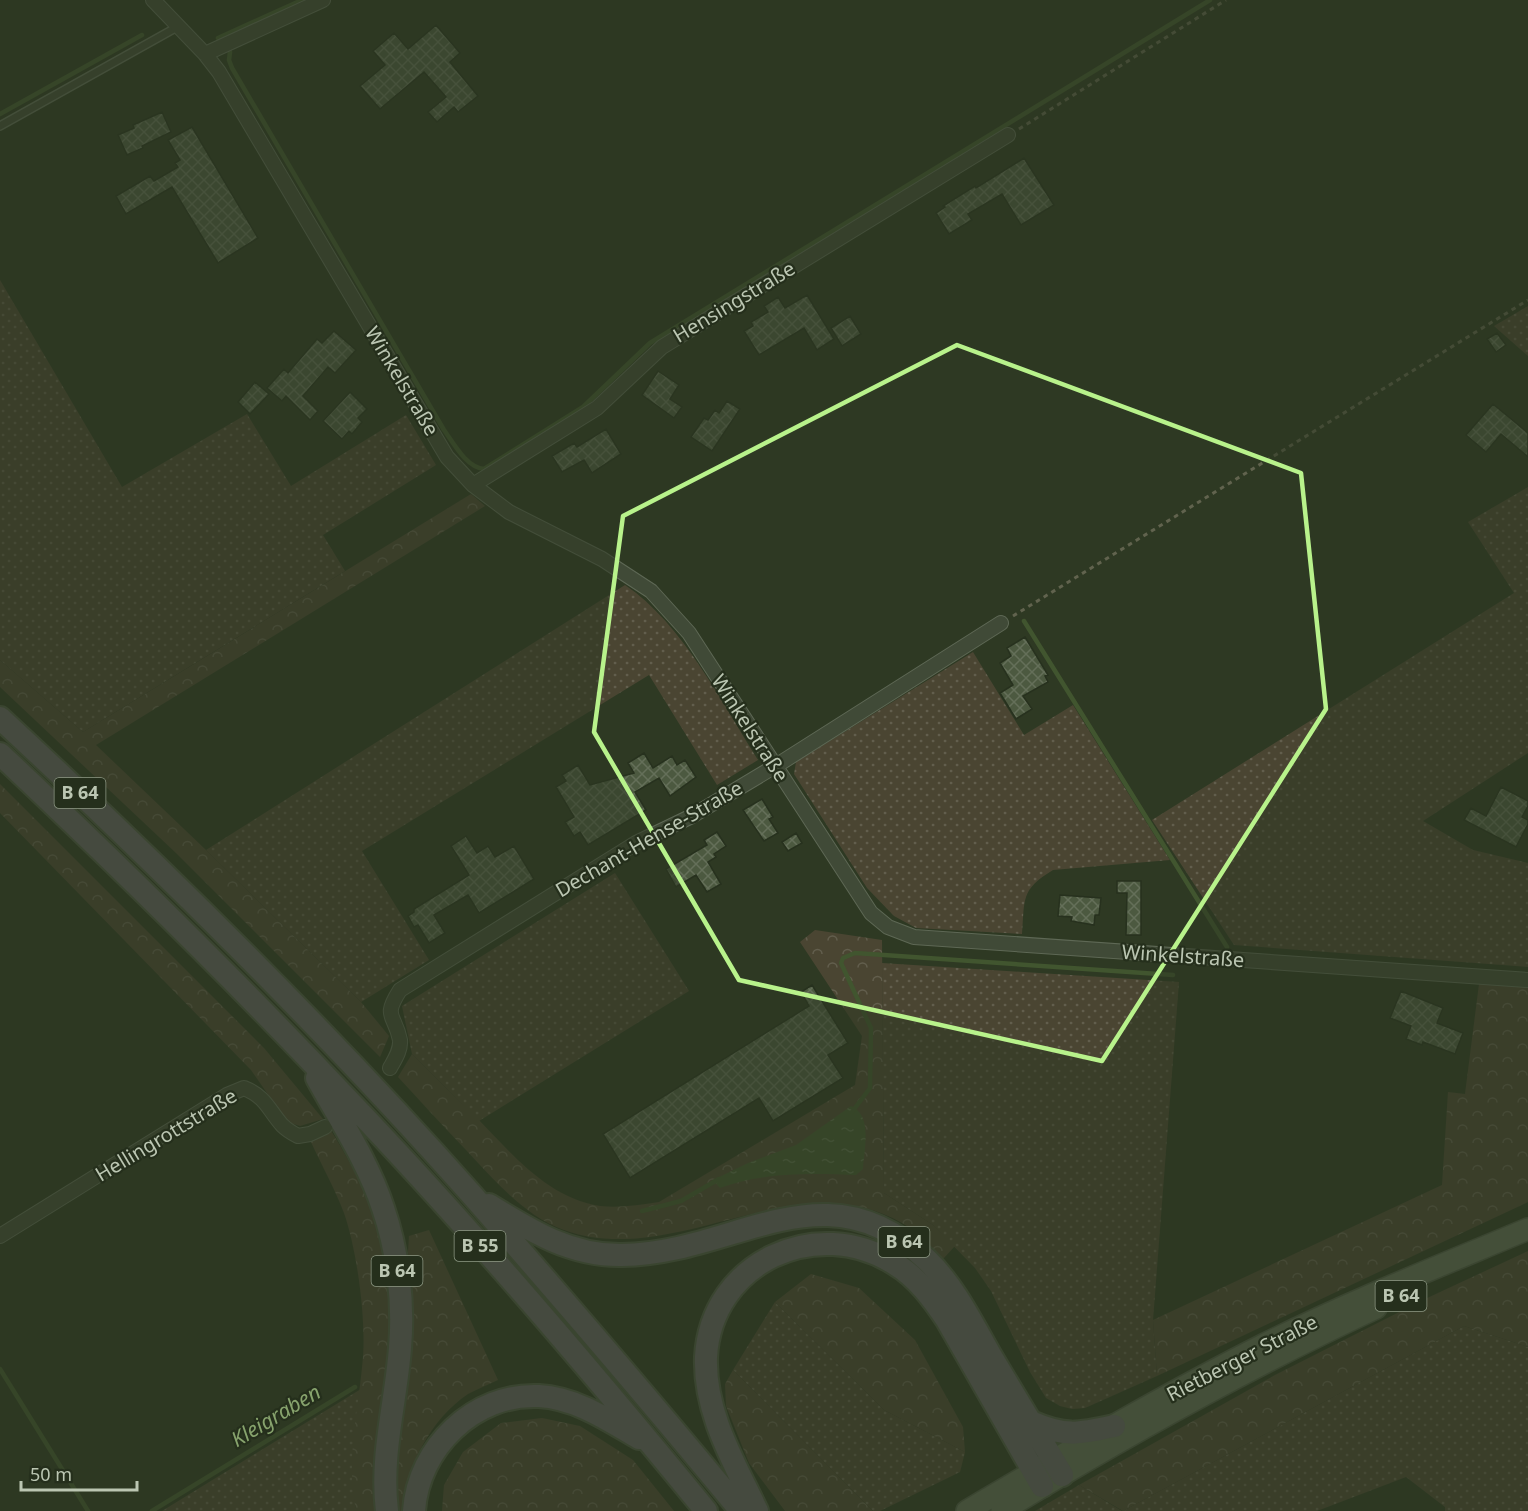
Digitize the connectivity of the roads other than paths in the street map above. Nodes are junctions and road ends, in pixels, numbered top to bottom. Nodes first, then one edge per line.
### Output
1 (153, 0) edge
2 (323, 0) edge
3 (179, 26) junction
4 (205, 54) junction
5 (0, 126) edge
6 (1008, 135) road end
7 (473, 485) junction
8 (1001, 623) road end
9 (0, 718) edge
10 (0, 754) edge
11 (774, 766) junction
12 (1528, 980) edge
13 (301, 1051) junction
14 (390, 1068) dead end
15 (325, 1127) dead end
16 (471, 1194) junction
17 (2, 1231) edge
18 (1528, 1231) edge
19 (1031, 1422) junction
20 (1114, 1426) junction
21 (653, 1446) junction
22 (1057, 1468) junction
23 (1038, 1479) junction
24 (387, 1511) edge
25 (414, 1511) edge
26 (706, 1511) edge
27 (741, 1511) edge
28 (757, 1511) edge
29 (968, 1511) edge
30 (1002, 1511) edge

1 - 3 street, Winkelstraße
2 - 4 street
3 - 4 street, Winkelstraße
3 - 5 lane
4 - 7 street, Winkelstraße
6 - 7 street, Hensingstraße
7 - 11 street, Winkelstraße
8 - 11 street, Dechant-Hense-Straße
9 - 16 highway, B 64
10 - 13 highway, B 64
11 - 12 street, Winkelstraße
11 - 14 street, Dechant-Hense-Straße
13 - 21 highway, B 55
13 - 24 highway, B 64
15 - 17 street, Hellingrottstraße
16 - 19 highway, B 64
16 - 27 highway, B 55
18 - 20 main road, Rietberger Straße / B 64
18 - 22 main road, Rietberger Straße / B 64
19 - 20 highway, B 64
19 - 22 highway, B 64
20 - 22 main road, Rietberger Straße / B 64
21 - 25 highway, B 55
21 - 26 highway, B 55
22 - 23 main road, Rietberger Straße / B 64
23 - 28 highway
23 - 29 main road, Rietberger Straße / B 64
23 - 30 main road, Rietberger Straße / B 64

